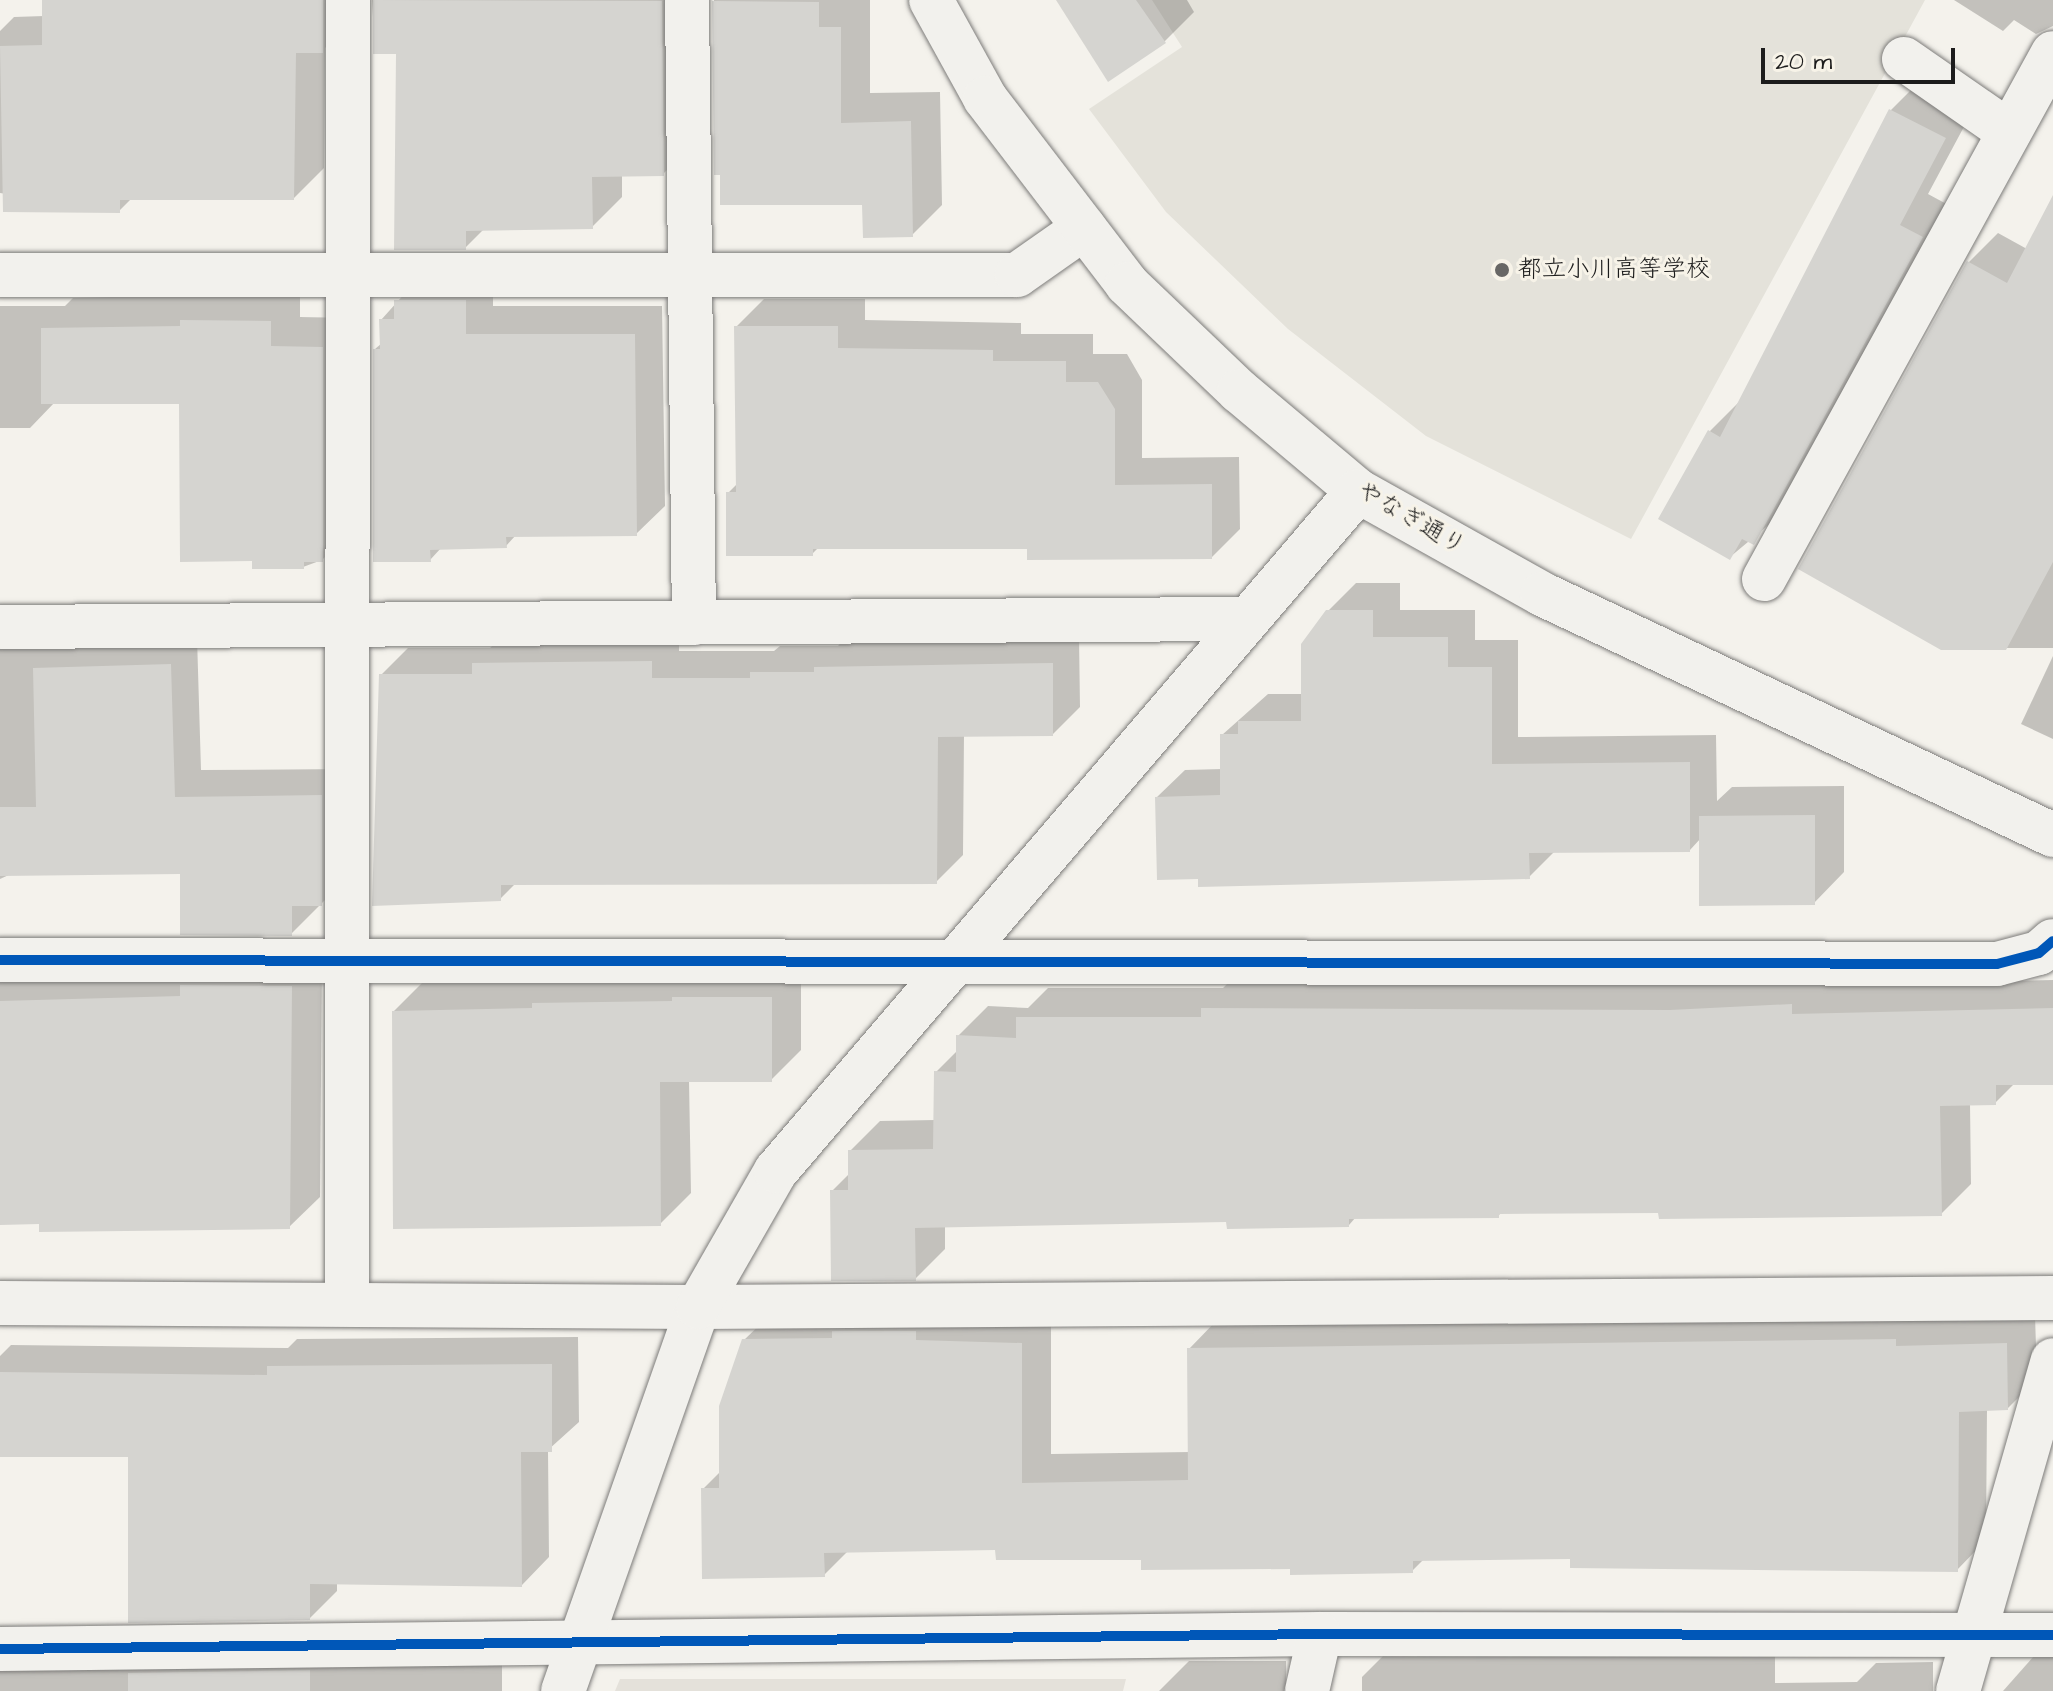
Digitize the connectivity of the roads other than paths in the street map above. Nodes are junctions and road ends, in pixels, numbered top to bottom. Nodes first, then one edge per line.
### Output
1 (348, 0) edge
2 (687, 0) edge
3 (931, 0) edge
4 (2053, 53) edge
5 (1904, 59) dead end
6 (2009, 132) junction
7 (1084, 228) junction
8 (0, 275) edge
9 (348, 275) junction
10 (690, 275) junction
11 (1358, 491) junction
12 (1764, 579) dead end
13 (1246, 619) junction
14 (694, 623) junction
15 (347, 625) junction
16 (0, 627) edge
17 (2053, 835) edge
18 (2053, 941) edge
19 (0, 960) edge
20 (347, 961) junction
21 (953, 962) junction
22 (2053, 1298) edge
23 (0, 1303) edge
24 (347, 1303) junction
25 (698, 1307) junction
26 (2053, 1360) edge
27 (1320, 1634) junction
28 (1976, 1635) junction
29 (2053, 1635) edge
30 (581, 1641) junction
31 (0, 1649) edge
32 (563, 1691) edge
33 (1307, 1691) edge
34 (1958, 1691) edge

1 - 9 street
2 - 10 street
3 - 7 street, やなぎ通り
4 - 6 street
5 - 6 street
6 - 12 street
7 - 10 street
7 - 11 street, やなぎ通り
8 - 9 street
9 - 10 street
9 - 15 street
10 - 14 street
11 - 13 street
11 - 17 street, やなぎ通り
13 - 14 street
13 - 21 street
14 - 15 street
15 - 16 street
15 - 20 street
18 - 21 street
19 - 20 street
20 - 21 street
20 - 24 street
21 - 25 street
22 - 25 street
23 - 24 street
24 - 25 street
25 - 30 street
26 - 28 street
27 - 28 street
27 - 30 street
27 - 33 street
28 - 29 street
28 - 34 street
30 - 31 street
30 - 32 street

